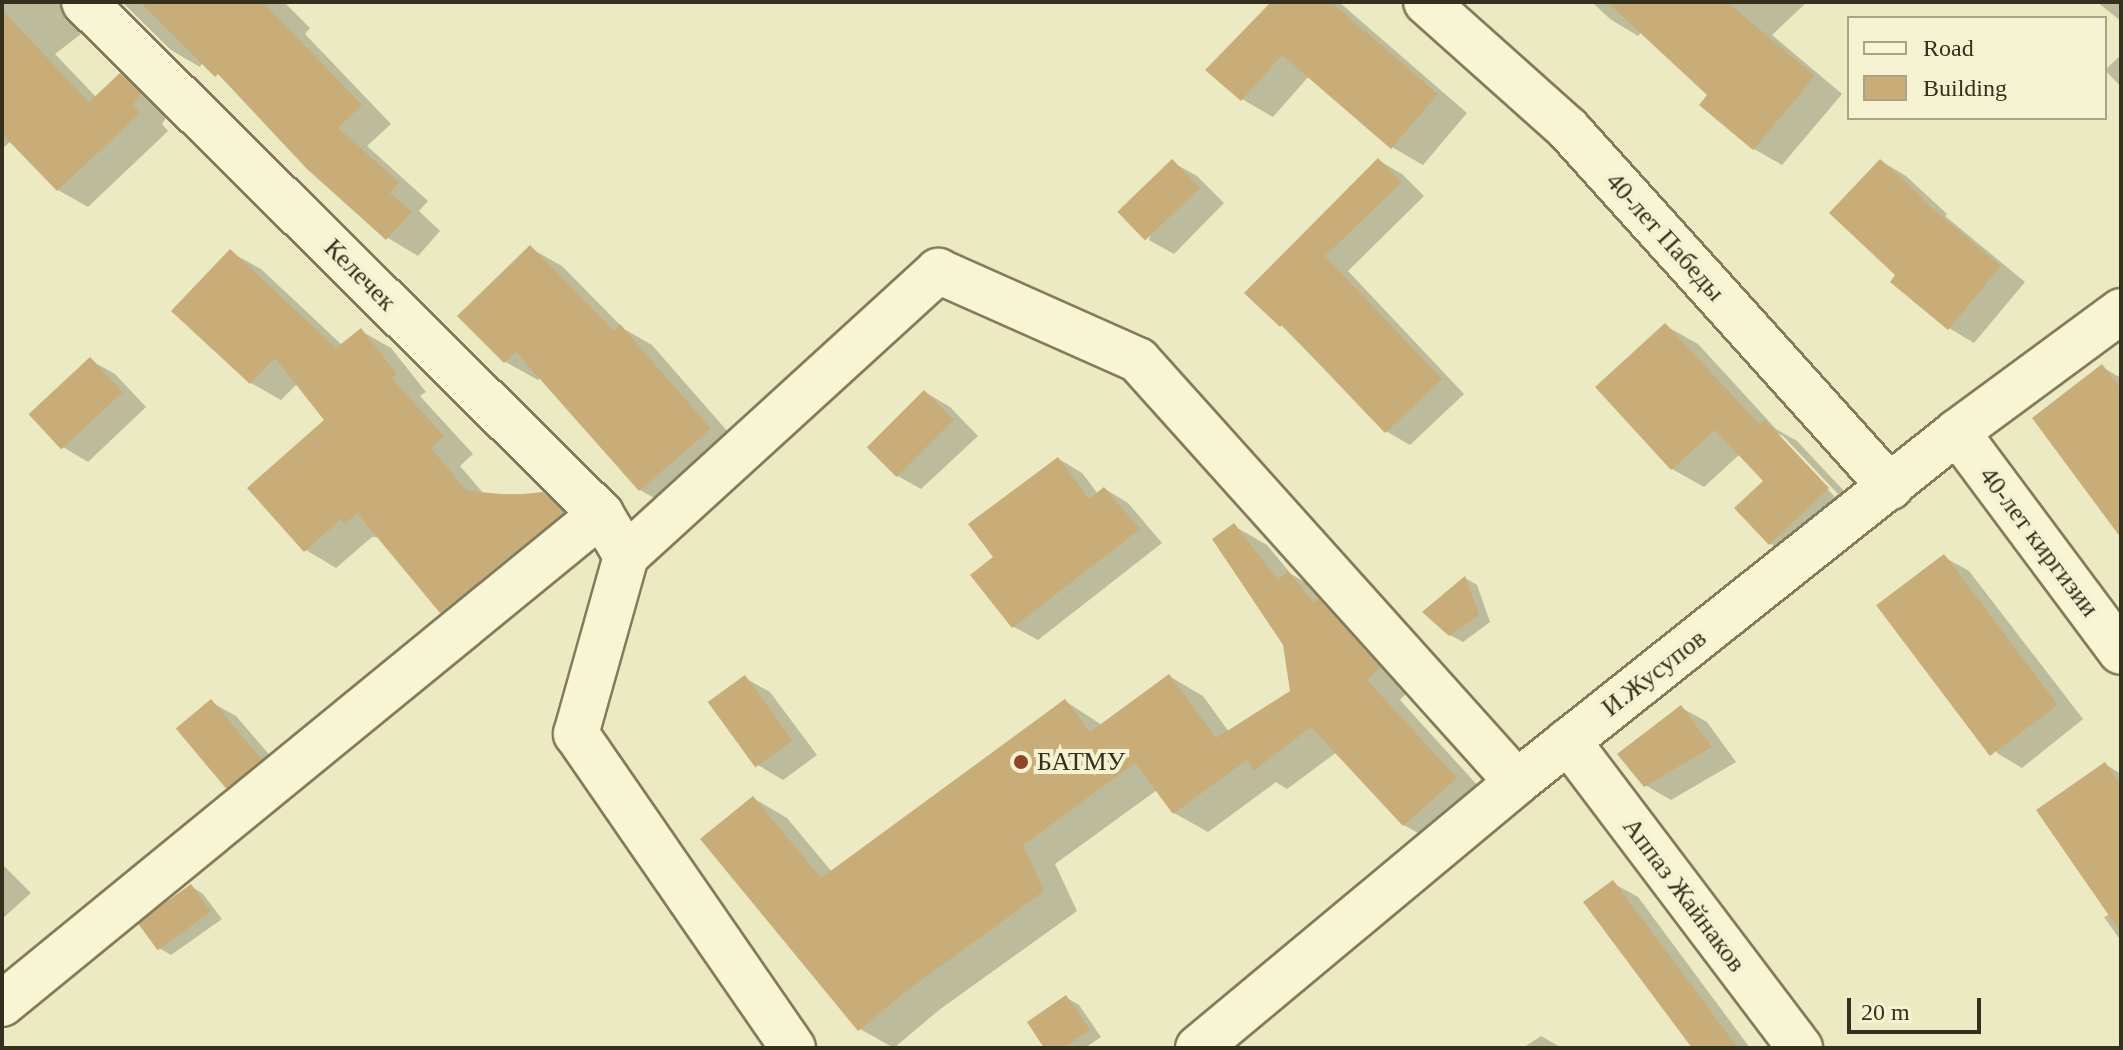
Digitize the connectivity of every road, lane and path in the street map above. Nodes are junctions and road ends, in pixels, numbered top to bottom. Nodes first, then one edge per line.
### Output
1 (84, 2) edge
2 (1426, 2) edge
3 (2121, 311) edge
4 (1957, 432) junction
5 (1890, 487) junction
6 (601, 514) junction
7 (626, 556) junction
8 (2121, 652) edge
9 (1568, 741) junction
10 (1517, 782) junction
11 (2, 1004) edge
12 (793, 1048) edge
13 (1198, 1048) edge
14 (1800, 1048) edge

1 - 6 street, Келечек
2 - 5 street, 40-лет Пабеды
3 - 4 street, И.Жусупов
4 - 5 street, И.Жусупов
4 - 8 street, 40-лет киргизии
5 - 9 street, И.Жусупов
6 - 7 street, Келечек
6 - 11 street
7 - 10 street
7 - 12 street
9 - 10 street, И.Жусупов
9 - 14 street, Аппаз Жайнаков
10 - 13 street, И.Жусупов

